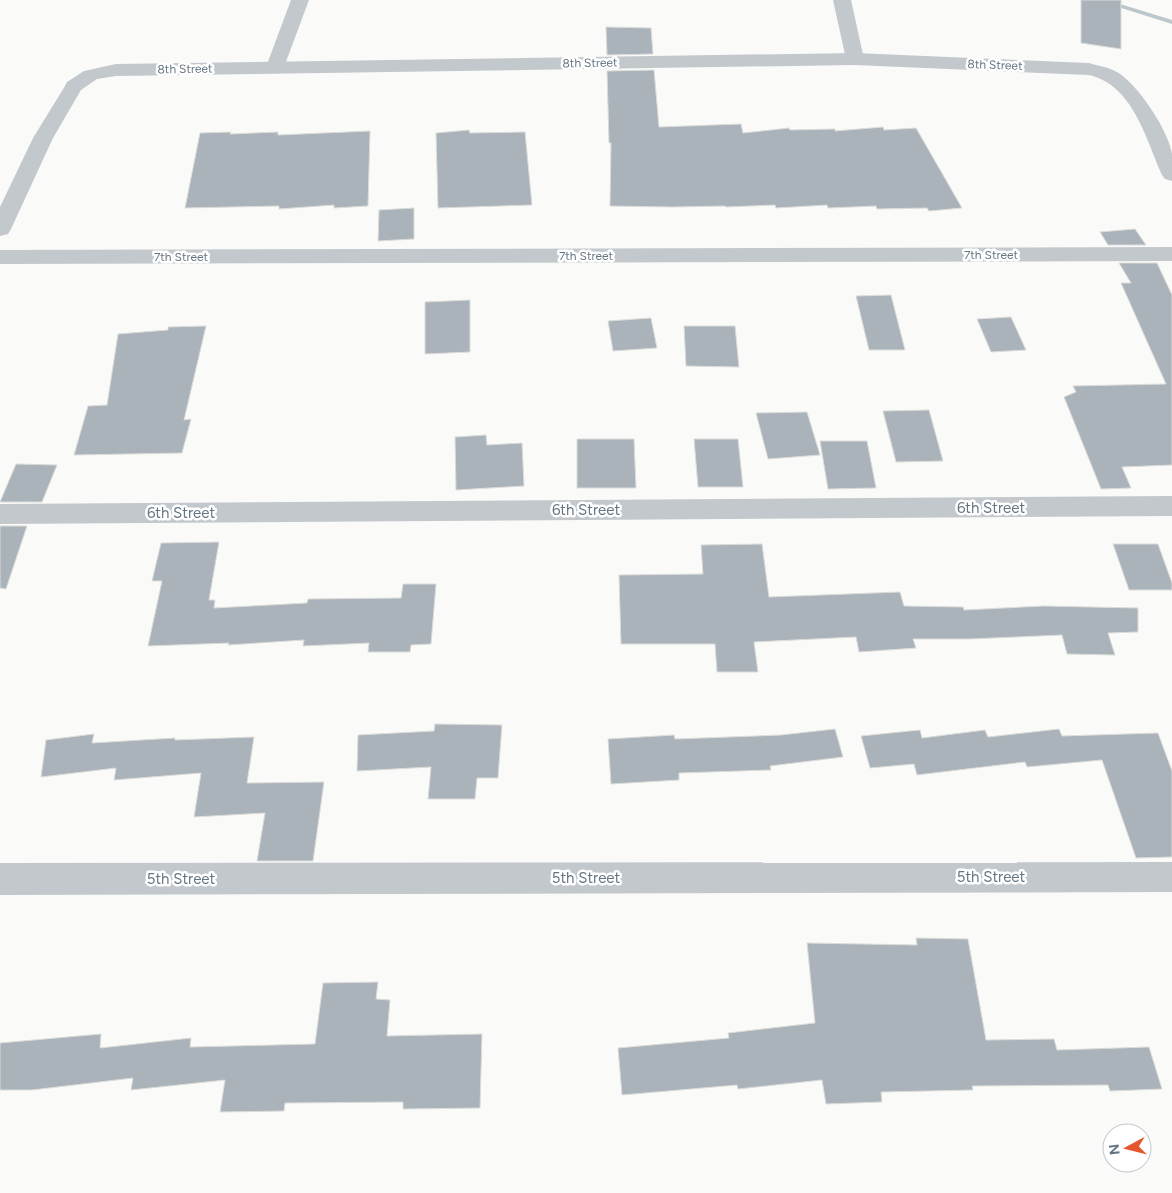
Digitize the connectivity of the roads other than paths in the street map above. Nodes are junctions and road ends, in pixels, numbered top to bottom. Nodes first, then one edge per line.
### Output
1 (300, 0) edge
2 (842, 0) edge
3 (855, 59) junction
4 (275, 67) junction
5 (1172, 175) edge
6 (0, 229) edge
7 (1172, 254) edge
8 (0, 257) edge
9 (1172, 506) edge
10 (0, 514) edge
11 (1172, 877) edge
12 (0, 879) edge

1 - 4 street
2 - 3 street
3 - 4 street, 8th Street
3 - 5 street, 8th Street
4 - 6 street, 8th Street
7 - 8 street, 7th Street
9 - 10 street, 6th Street
11 - 12 street, 5th Street

